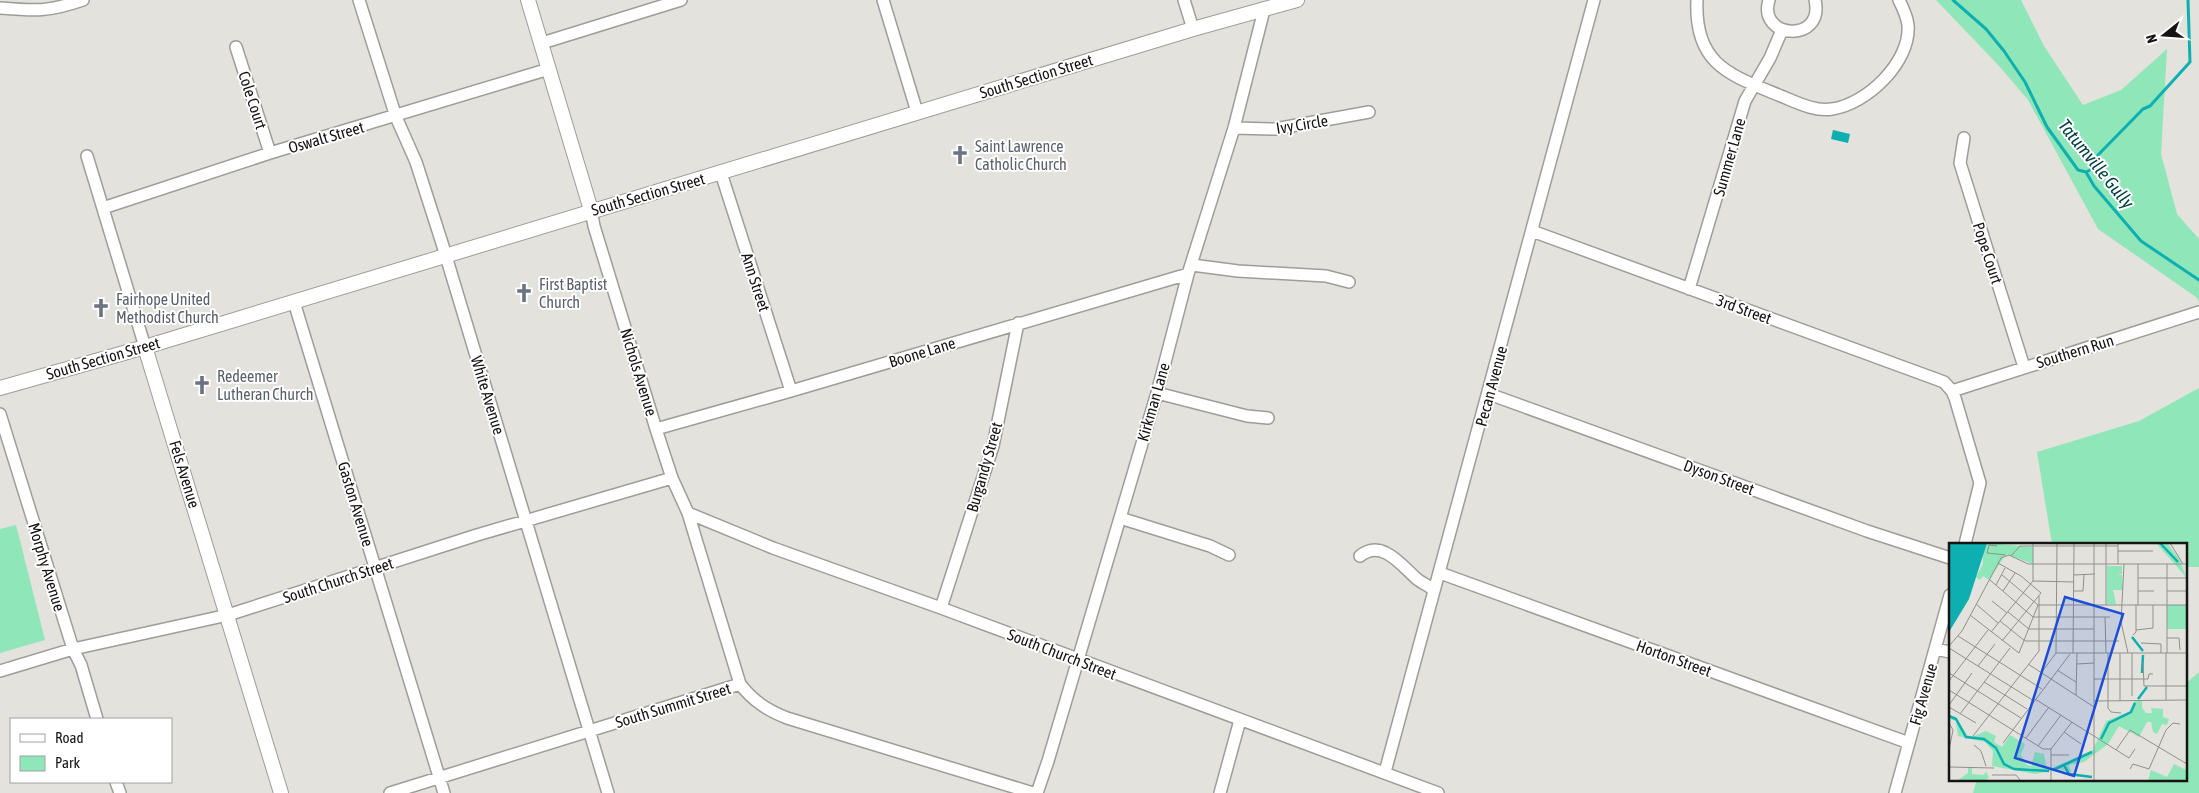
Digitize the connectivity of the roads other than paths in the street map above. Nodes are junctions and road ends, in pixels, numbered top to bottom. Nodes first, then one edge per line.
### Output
1 (83, 0) edge
2 (359, 0) edge
3 (528, 0) edge
4 (682, 0) edge
5 (883, 0) edge
6 (1184, 0) edge
7 (1297, 0) edge
8 (1594, 0) edge
9 (1697, 0) edge
10 (1769, 0) edge
11 (1815, 0) edge
12 (1899, 0) edge
13 (0, 8) edge
14 (1264, 10) junction
15 (1193, 29) junction
16 (1782, 30) junction
17 (542, 43) junction
18 (236, 47) dead end
19 (549, 69) junction
20 (1754, 86) junction
21 (917, 112) junction
22 (1369, 112) dead end
23 (396, 117) junction
24 (1234, 128) junction
25 (1964, 138) dead end
26 (270, 154) junction
27 (87, 156) dead end
28 (722, 173) junction
29 (104, 208) junction
30 (591, 210) junction
31 (1532, 231) junction
32 (445, 255) junction
33 (1190, 270) junction
34 (1349, 282) dead end
35 (1689, 289) junction
36 (294, 302) junction
37 (2199, 312) edge
38 (1018, 323) junction
39 (145, 347) junction
40 (2024, 367) junction
41 (0, 388) edge
42 (791, 391) junction
43 (1952, 391) junction
44 (1157, 393) junction
45 (1488, 394) junction
46 (0, 414) edge
47 (1268, 418) dead end
48 (656, 429) junction
49 (672, 478) junction
50 (688, 513) junction
51 (1120, 518) junction
52 (526, 521) junction
53 (1964, 543) edge
54 (1229, 555) dead end
55 (1360, 556) dead end
56 (1949, 558) edge
57 (376, 568) junction
58 (1440, 573) junction
59 (1434, 590) junction
60 (1949, 599) edge
61 (941, 608) junction
62 (228, 615) junction
63 (1935, 648) junction
64 (73, 649) junction
65 (1949, 652) edge
66 (1078, 660) junction
67 (0, 671) edge
68 (740, 684) junction
69 (97, 718) edge
70 (1240, 720) junction
71 (588, 730) junction
72 (1909, 742) junction
73 (1385, 772) junction
74 (440, 778) junction
75 (1413, 789) edge
76 (281, 793) edge
77 (390, 793) edge
78 (444, 793) edge
79 (608, 793) edge
80 (1033, 793) edge
81 (1037, 793) edge
82 (1220, 793) edge
83 (1438, 793) edge
84 (1895, 793) edge

1 - 13 street
2 - 23 street, White Avenue
3 - 17 street, Nichols Avenue
4 - 17 street
5 - 21 street
6 - 15 street
7 - 14 street, South Section Street
8 - 31 street, Pecan Avenue
9 - 20 street
10 - 16 street
11 - 16 street
12 - 20 street
14 - 15 street, South Section Street
14 - 24 street, Kirkman Lane
15 - 21 street, South Section Street
16 - 20 street, Summer Lane
17 - 19 street, Nichols Avenue
18 - 26 street, Cole Court
19 - 23 street, Oswalt Street
19 - 30 street, Nichols Avenue
20 - 35 street, Summer Lane
21 - 28 street, South Section Street
22 - 24 street, Ivy Circle
23 - 26 street, Oswalt Street
23 - 32 street, White Avenue
24 - 33 street, Kirkman Lane
25 - 40 street, Pope Court
26 - 29 street, Oswalt Street
27 - 29 street, Fels Avenue
28 - 30 street, South Section Street
28 - 42 street, Ann Street
29 - 39 street, Fels Avenue
30 - 32 street, South Section Street
30 - 48 street, Nichols Avenue
31 - 35 street, 3rd Street
31 - 45 street, Pecan Avenue
32 - 36 street, South Section Street
32 - 52 street, White Avenue
33 - 34 street, Boone Lane
33 - 38 street, Boone Lane
33 - 44 street, Kirkman Lane
35 - 43 street, 3rd Street
36 - 39 street, South Section Street
36 - 57 street, Gaston Avenue
37 - 40 street, Southern Run
38 - 42 street, Boone Lane
38 - 61 street, Burgandy Street
39 - 41 street, South Section Street
39 - 62 street, Fels Avenue
40 - 43 street, Southern Run
42 - 48 street, Boone Lane
43 - 53 street
44 - 47 street
44 - 51 street, Kirkman Lane
45 - 56 street, Dyson Street
45 - 58 street, Pecan Avenue
46 - 64 street, Morphy Avenue
48 - 49 street, Nichols Avenue
49 - 50 street, Nichols Avenue
49 - 52 street, South Church Street
50 - 61 street, South Church Street
50 - 68 street, Nichols Avenue
51 - 54 street
51 - 66 street, Kirkman Lane
52 - 57 street, South Church Street
52 - 71 street, White Avenue
55 - 59 street
57 - 62 street, South Church Street
57 - 74 street, Gaston Avenue
58 - 59 street, Pecan Avenue
58 - 72 street, Horton Street
59 - 73 street, Pecan Avenue
60 - 63 street, Fig Avenue
61 - 66 street, South Church Street
62 - 64 street, South Church Street
62 - 76 street, Fels Avenue
63 - 65 street
63 - 72 street, Fig Avenue
64 - 67 street, South Church Street
64 - 69 street, Morphy Avenue
66 - 70 street, South Church Street
66 - 81 street, Kirkman Lane
68 - 71 street, South Summit Street
68 - 80 street, South Summit Street
70 - 73 street, South Church Street
70 - 82 street
71 - 74 street, South Summit Street
71 - 79 street, White Avenue
72 - 84 street, Fig Avenue
73 - 75 street, South Church Street
74 - 77 street, South Summit Street
74 - 78 street, Gaston Avenue
75 - 83 street, South Church Street

